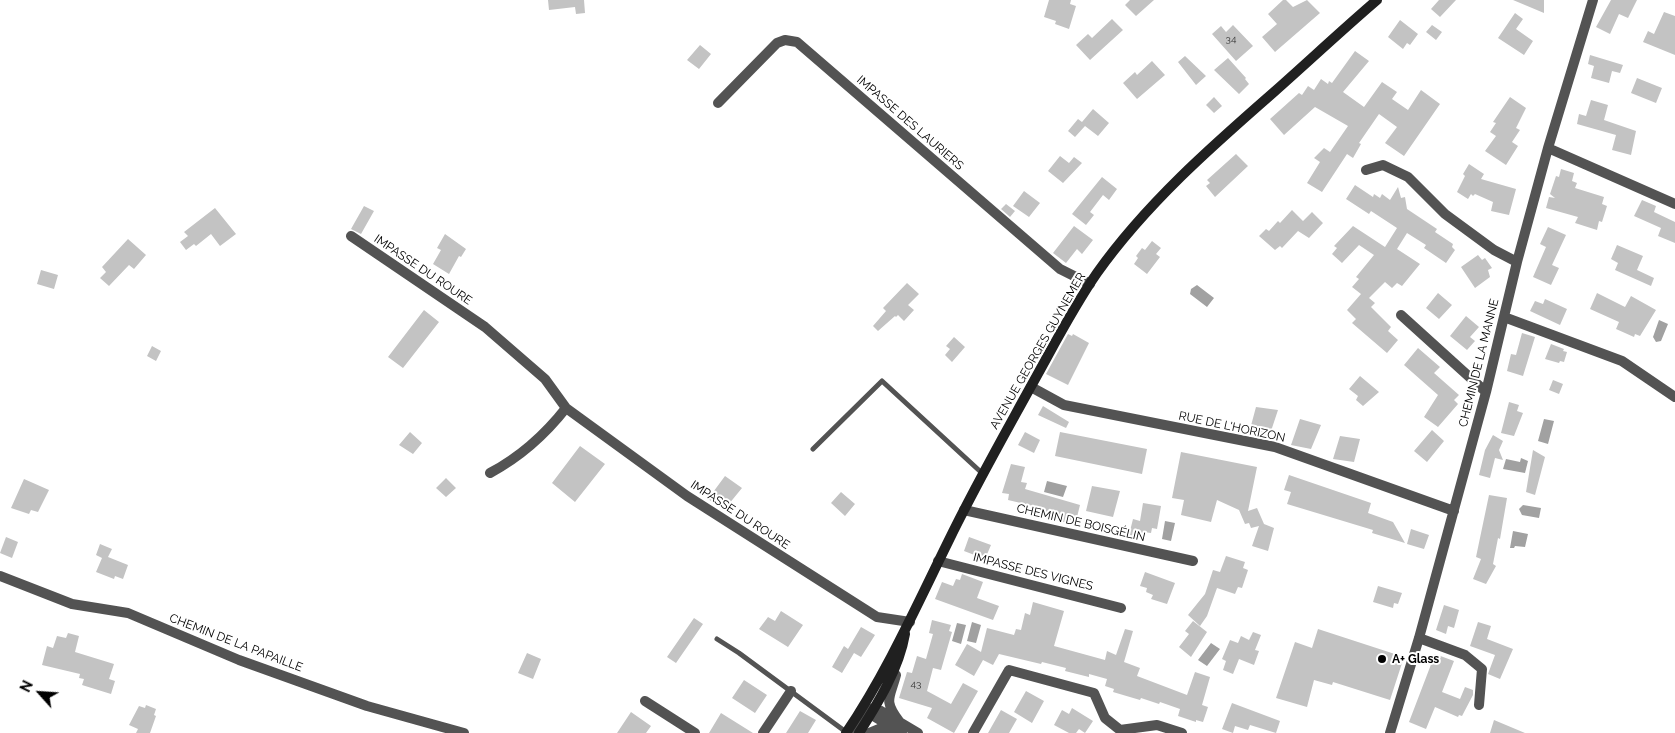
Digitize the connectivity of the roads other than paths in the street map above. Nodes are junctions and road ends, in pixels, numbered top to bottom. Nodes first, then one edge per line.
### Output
1 (1377, 0) edge
2 (1593, 0) edge
3 (718, 103) dead end
4 (1548, 148) junction
5 (1366, 170) dead end
6 (1675, 204) edge
7 (351, 236) dead end
8 (1517, 262) junction
9 (1090, 284) junction
10 (1401, 315) dead end
11 (1504, 317) junction
12 (1031, 387) junction
13 (1486, 392) junction
14 (1675, 397) edge
15 (566, 408) junction
16 (813, 448) dead end
17 (490, 473) dead end
18 (983, 474) junction
19 (964, 510) junction
20 (1454, 511) junction
21 (938, 561) junction
22 (1193, 561) dead end
23 (0, 576) edge
24 (1121, 608) dead end
25 (908, 626) junction
26 (1419, 638) junction
27 (717, 639) dead end
28 (894, 658) junction
29 (791, 691) junction
30 (645, 701) dead end
31 (1479, 705) dead end
32 (871, 710) junction
33 (898, 727) edge
34 (1119, 732) edge
35 (464, 733) edge
36 (695, 733) edge
37 (763, 733) edge
38 (848, 733) edge
39 (858, 733) edge
40 (869, 733) edge
41 (918, 733) edge
42 (973, 733) edge
43 (1182, 733) edge
44 (1390, 733) edge

1 - 9 main road, AVENUE GEORGES GUYNEMER
2 - 4 street, CHEMIN DE LA MANNE
3 - 9 street, IMPASSE DES LAURIERS
4 - 6 street
4 - 8 street, CHEMIN DE LA MANNE
5 - 8 street
7 - 15 street, IMPASSE DU ROURE
8 - 11 street, CHEMIN DE LA MANNE
9 - 12 main road, AVENUE GEORGES GUYNEMER
10 - 13 street
11 - 13 street, CHEMIN DE LA MANNE
11 - 14 street
12 - 18 main road, AVENUE GEORGES GUYNEMER
12 - 20 street, RUE DE L'HORIZON
13 - 20 street, CHEMIN DE LA MANNE
15 - 17 street
15 - 25 street, IMPASSE DU ROURE
16 - 18 lane
18 - 19 main road, AVENUE GEORGES GUYNEMER
19 - 21 main road, AVENUE GEORGES GUYNEMER
19 - 22 street, CHEMIN DE BOISGÉLIN
20 - 26 street, CHEMIN DE LA MANNE
21 - 24 street, IMPASSE DES VIGNES
21 - 25 main road, AVENUE GEORGES GUYNEMER
23 - 35 street, CHEMIN DE LA PAPAILLE
25 - 28 main road, AVENUE GEORGES GUYNEMER
26 - 31 street
26 - 44 street, CHEMIN DE LA MANNE
27 - 29 lane
28 - 32 street
28 - 33 street
28 - 38 main road, AVENUE GEORGES GUYNEMER
29 - 37 street
29 - 38 lane
30 - 36 street
32 - 33 street
32 - 38 street
32 - 39 main road
33 - 40 street
33 - 41 street
34 - 42 street
34 - 43 street

